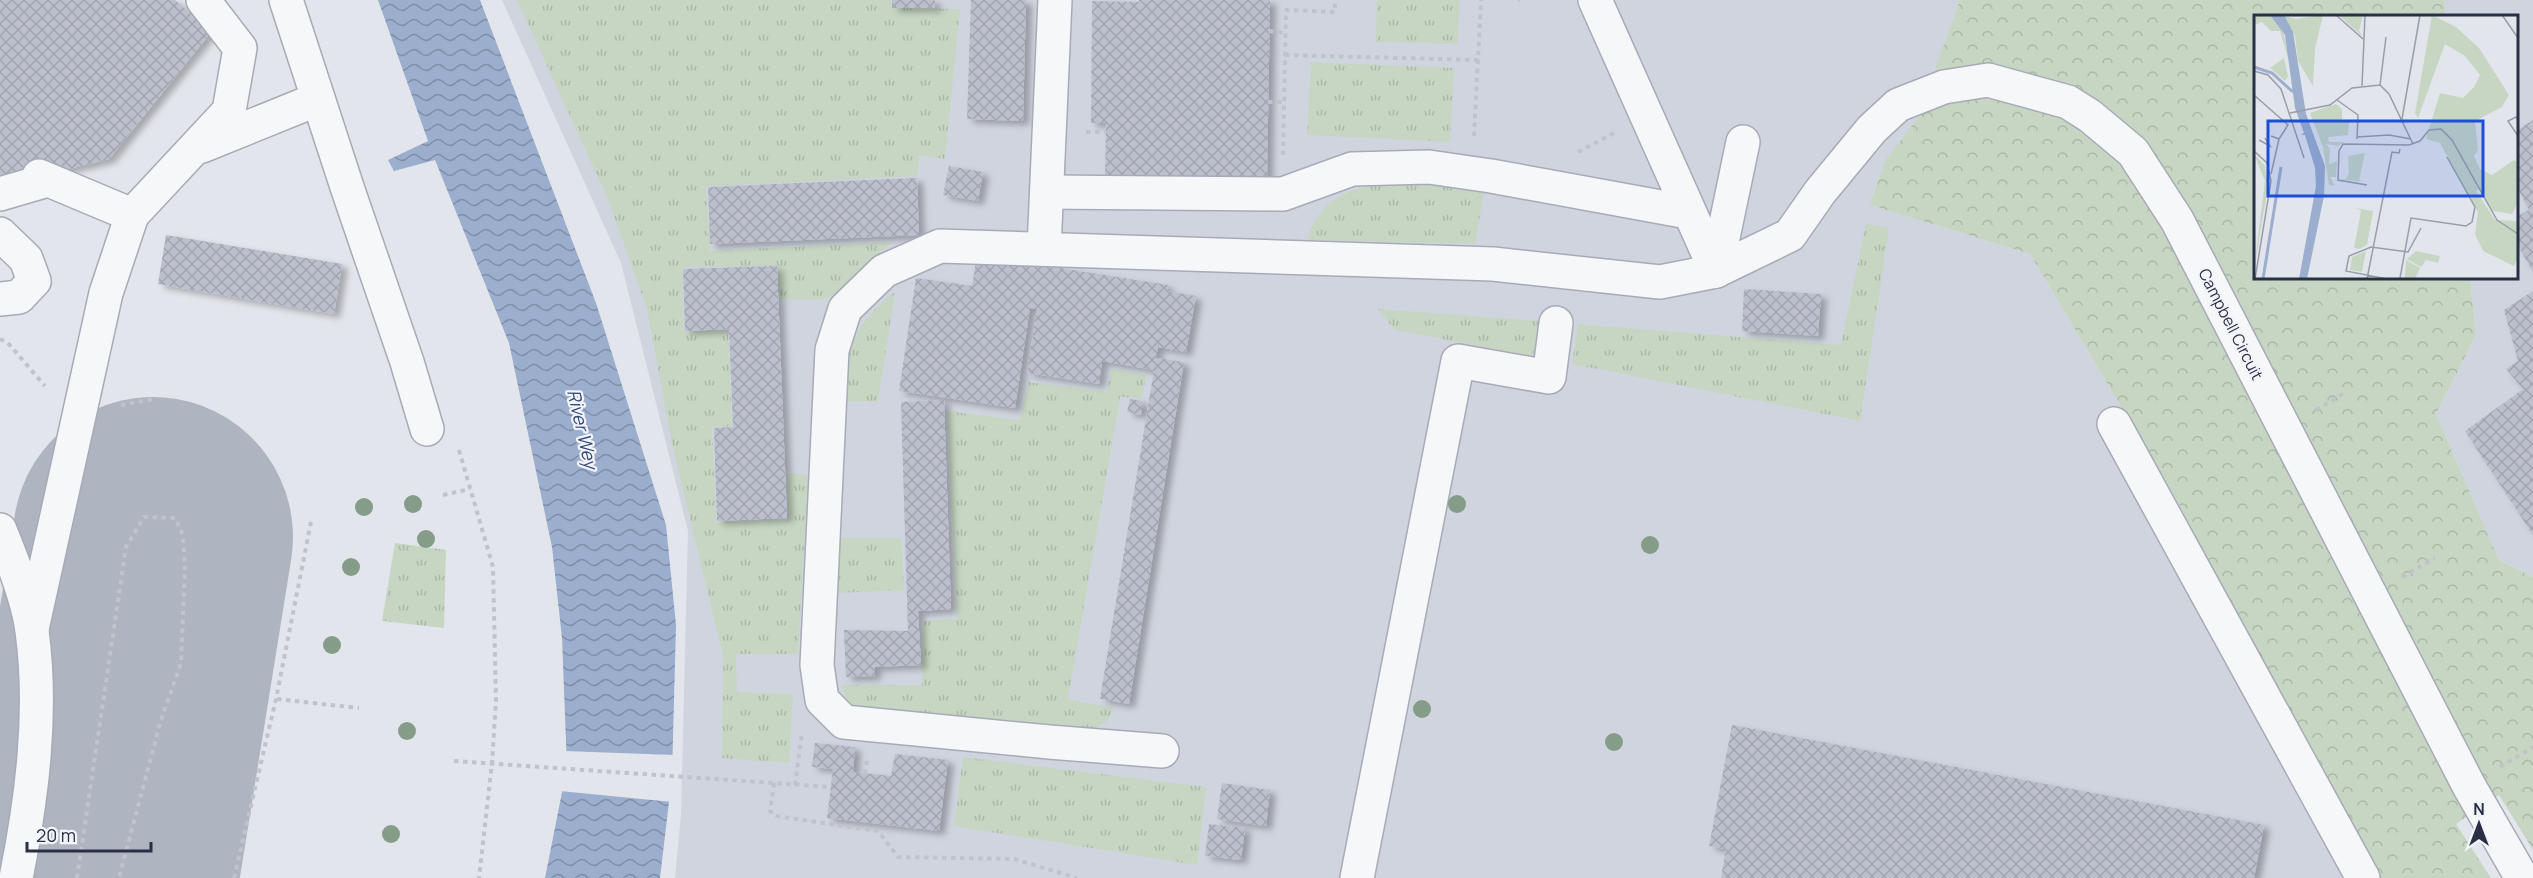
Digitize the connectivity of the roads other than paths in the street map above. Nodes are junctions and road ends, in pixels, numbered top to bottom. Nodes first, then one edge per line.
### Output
1 (202, 0) edge
2 (286, 0) edge
3 (1055, 0) edge
4 (1594, 0) edge
5 (318, 99) junction
6 (1743, 142) dead end
7 (195, 149) junction
8 (1047, 192) junction
9 (0, 194) edge
10 (1688, 212) junction
11 (132, 215) junction
12 (0, 234) edge
13 (1044, 249) junction
14 (1716, 271) junction
15 (0, 299) edge
16 (1556, 323) dead end
17 (2115, 424) dead end
18 (427, 429) dead end
19 (0, 530) edge
20 (32, 629) junction
21 (1162, 751) dead end
22 (16, 878) edge
23 (1357, 878) edge
24 (2363, 878) edge
25 (2522, 878) edge

1 - 7 lane
2 - 5 lane
3 - 8 lane
4 - 10 lane
5 - 7 lane
5 - 18 lane
6 - 14 lane
7 - 11 lane
8 - 10 lane
8 - 13 lane
9 - 11 lane
10 - 14 lane
11 - 20 lane
12 - 15 lane
13 - 14 lane
13 - 21 lane
14 - 25 lane, Campbell Circuit
16 - 23 lane
17 - 24 lane
19 - 20 lane
20 - 22 lane

